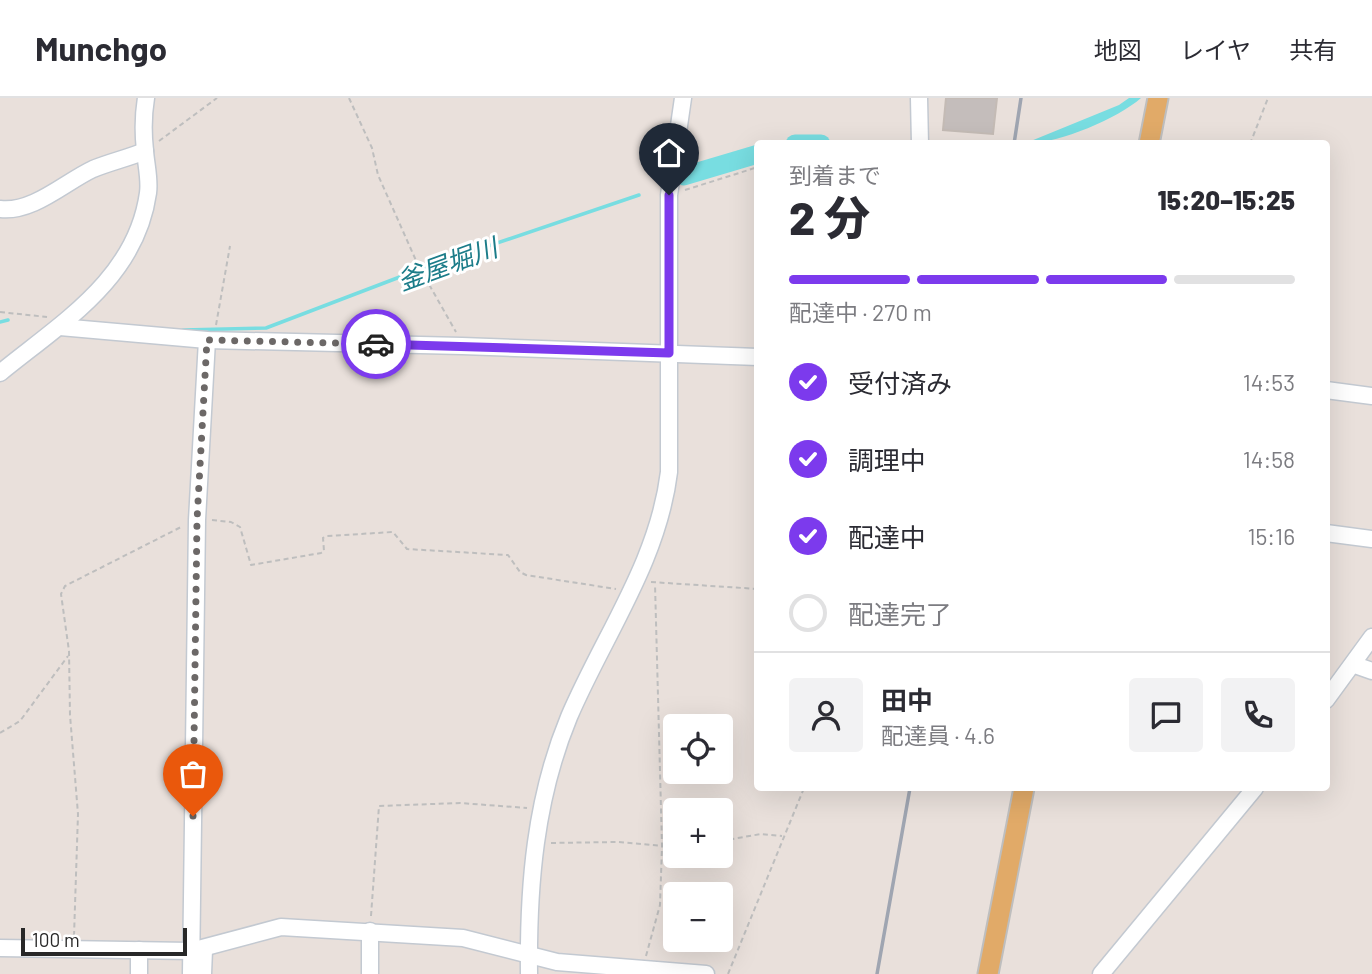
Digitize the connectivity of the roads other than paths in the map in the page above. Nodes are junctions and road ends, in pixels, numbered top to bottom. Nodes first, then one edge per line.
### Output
1 (146, 98) edge
2 (683, 98) edge
3 (919, 98) edge
4 (1158, 98) edge
5 (920, 140) edge
6 (1150, 140) edge
7 (145, 151) junction
8 (0, 209) edge
9 (64, 323) junction
10 (211, 340) junction
11 (669, 353) junction
12 (754, 357) edge
13 (0, 373) edge
14 (1330, 391) edge
15 (1372, 396) edge
16 (1330, 534) edge
17 (1372, 539) edge
18 (1372, 637) edge
19 (1355, 664) junction
20 (1372, 671) edge
21 (1330, 695) edge
22 (1023, 791) edge
23 (1253, 791) edge
24 (370, 931) junction
25 (0, 948) edge
26 (139, 950) junction
27 (198, 951) junction
28 (529, 955) junction
29 (1105, 973) edge
30 (139, 974) edge
31 (191, 974) edge
32 (203, 974) edge
33 (370, 974) edge
34 (529, 974) edge
35 (706, 974) edge
36 (988, 974) edge

1 - 7 street
2 - 11 street
3 - 5 street
4 - 6 main road
7 - 8 street
7 - 9 street
9 - 10 street
9 - 13 street
10 - 11 street
10 - 27 street
11 - 12 street
11 - 28 street
14 - 15 street
16 - 17 street
18 - 19 street
19 - 20 street
19 - 21 street
22 - 36 main road
23 - 29 street
24 - 27 street
24 - 28 street
24 - 33 street
25 - 26 street
26 - 27 street
26 - 30 street
27 - 31 street
27 - 32 street
28 - 34 street
28 - 35 street

